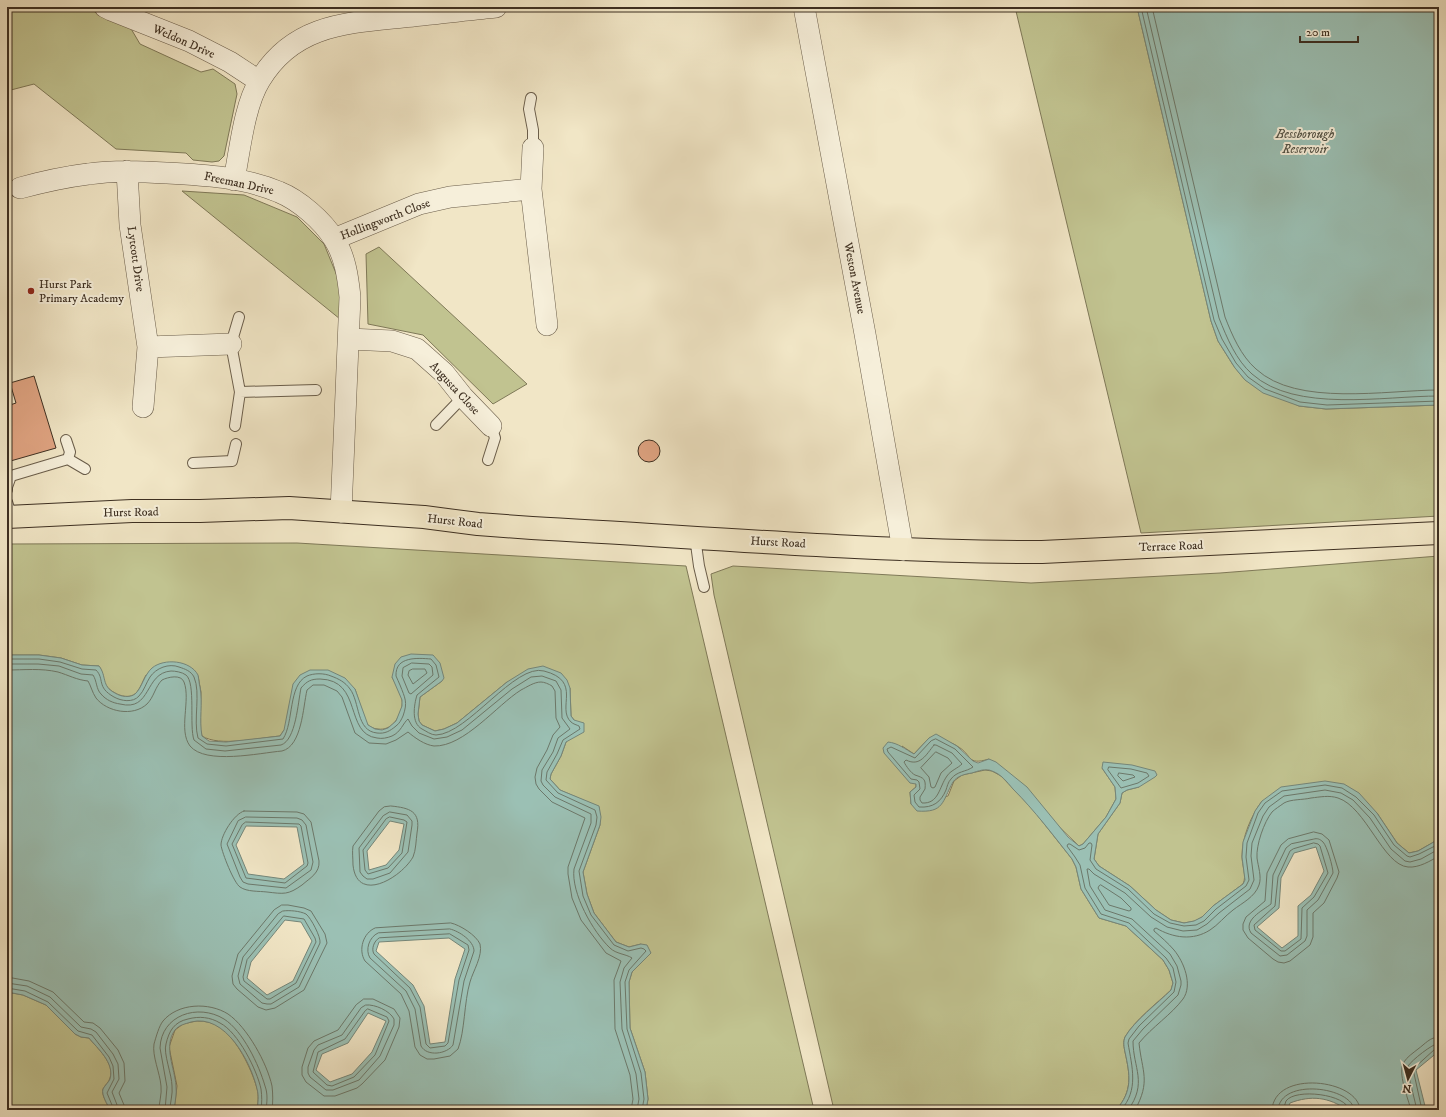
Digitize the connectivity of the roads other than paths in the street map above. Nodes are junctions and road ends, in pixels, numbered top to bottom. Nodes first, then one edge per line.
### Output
1 (105, 7) edge
2 (496, 7) edge
3 (804, 7) edge
4 (446, 10) edge
5 (259, 81) junction
6 (531, 98) dead end
7 (532, 148) joint
8 (127, 171) junction
9 (234, 180) junction
10 (20, 188) dead end
11 (531, 189) junction
12 (334, 239) junction
13 (239, 317) dead end
14 (547, 324) dead end
15 (349, 339) junction
16 (232, 344) junction
17 (148, 347) junction
18 (316, 390) dead end
19 (240, 392) junction
20 (463, 397) junction
21 (143, 407) dead end
22 (436, 425) dead end
23 (235, 426) dead end
24 (491, 426) joint
25 (66, 440) dead end
26 (236, 444) dead end
27 (68, 459) junction
28 (488, 460) dead end
29 (194, 463) dead end
30 (85, 470) dead end
31 (7, 490) edge
32 (9, 512) edge
33 (341, 512) junction
34 (1439, 533) edge
35 (695, 537) junction
36 (903, 550) junction
37 (704, 587) dead end

1 - 5 street, Weldon Drive
2 - 4 street
3 - 36 street, Weston Avenue
4 - 5 street
5 - 9 street
6 - 7 lane
7 - 11 street
8 - 9 street, Freeman Drive
8 - 10 street, Freeman Drive
8 - 17 street, Lytcott Drive
9 - 12 street, Freeman Drive
11 - 12 street, Hollingworth Close
11 - 14 street
12 - 15 street, Freeman Drive
13 - 16 lane
15 - 20 street, Augusta Close
15 - 33 street, Freeman Drive
16 - 17 street
16 - 19 lane
17 - 21 street, Lytcott Drive
18 - 19 lane
19 - 23 lane
20 - 22 lane
20 - 24 street, Augusta Close
24 - 28 lane
25 - 27 lane
26 - 29 lane
27 - 30 lane
27 - 31 lane
32 - 33 main road, Hurst Road
33 - 35 main road, Hurst Road
34 - 36 main road, Terrace Road
35 - 36 main road, Hurst Road
35 - 37 lane

